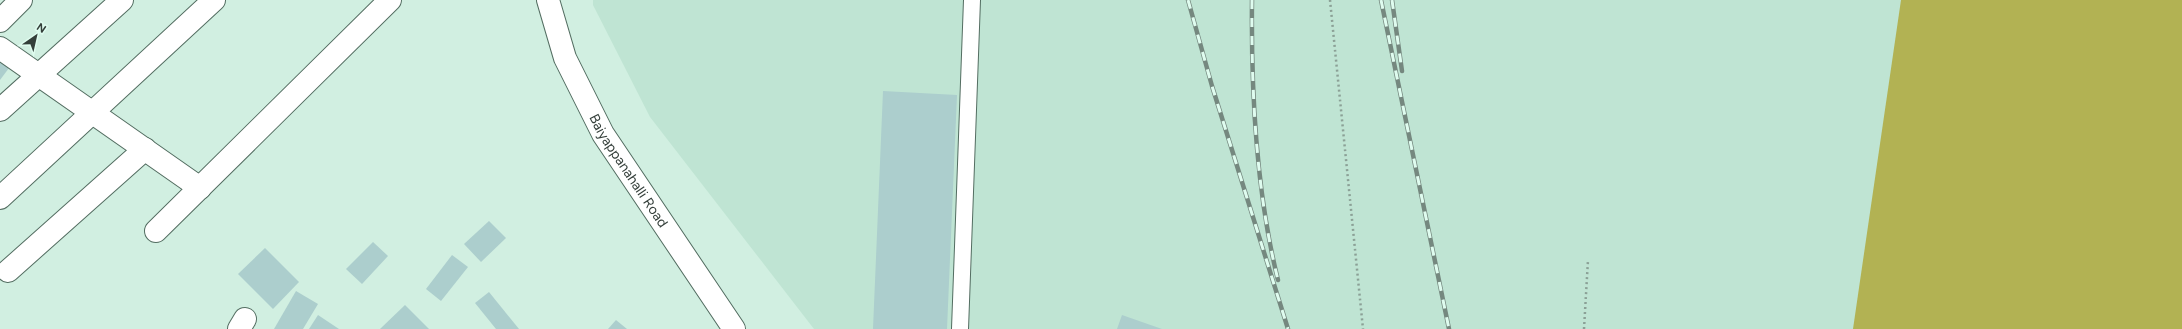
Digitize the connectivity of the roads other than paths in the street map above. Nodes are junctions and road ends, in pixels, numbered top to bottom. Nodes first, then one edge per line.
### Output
1 (21, 0) edge
2 (122, 0) edge
3 (214, 0) edge
4 (390, 0) edge
5 (548, 0) edge
6 (972, 0) edge
7 (0, 21) edge
8 (0, 48) edge
9 (38, 74) junction
10 (0, 110) edge
11 (93, 112) junction
12 (145, 148) junction
13 (200, 188) junction
14 (0, 198) edge
15 (156, 231) dead end
16 (8, 271) dead end
17 (734, 329) edge
18 (960, 329) edge

1 - 7 street
2 - 9 street
3 - 11 street
4 - 13 street
5 - 17 street, Baiyappanahalli Road
6 - 18 lane
8 - 9 street
9 - 10 street
9 - 11 street
11 - 12 street
11 - 14 street
12 - 13 street
12 - 16 street
13 - 15 street

